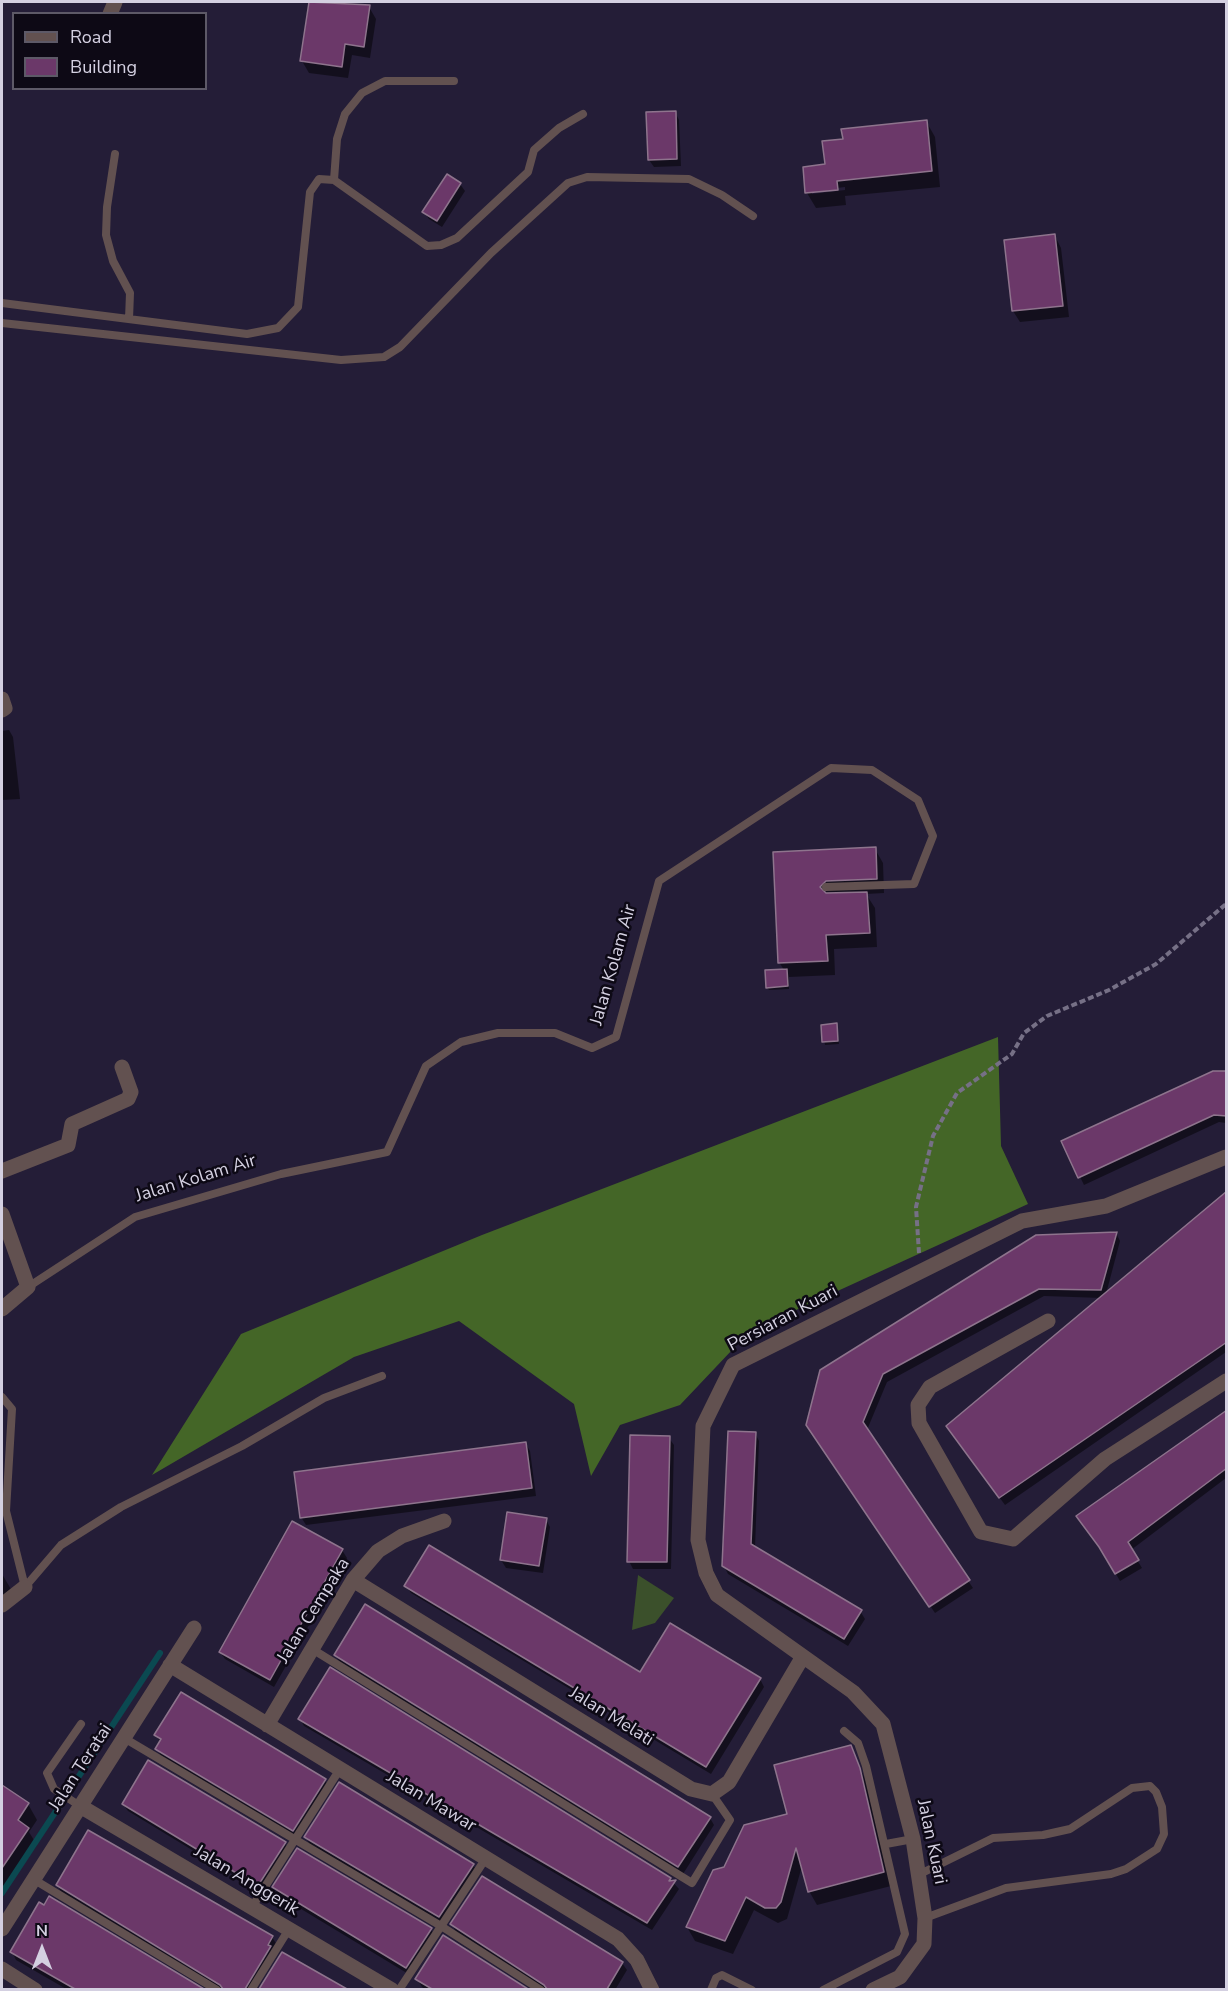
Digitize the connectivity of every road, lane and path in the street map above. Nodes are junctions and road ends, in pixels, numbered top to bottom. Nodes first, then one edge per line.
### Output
1 (454, 81) dead end
2 (583, 114) dead end
3 (115, 154) dead end
4 (334, 180) junction
5 (753, 216) dead end
6 (2, 303) edge
7 (129, 319) junction
8 (2, 323) edge
9 (2, 699) edge
10 (2, 710) edge
11 (826, 887) dead end
12 (1227, 904) edge
13 (122, 1067) dead end
14 (1227, 1157) edge
15 (2, 1171) edge
16 (2, 1214) edge
17 (921, 1271) junction
18 (28, 1287) junction
19 (2, 1309) edge
20 (1048, 1321) dead end
21 (382, 1376) dead end
22 (1227, 1381) edge
23 (2, 1396) edge
24 (444, 1521) dead end
25 (353, 1580) junction
26 (24, 1587) junction
27 (2, 1605) edge
28 (194, 1628) dead end
29 (312, 1649) junction
30 (802, 1658) junction
31 (170, 1665) junction
32 (853, 1692) joint
33 (81, 1724) dead end
34 (267, 1725) junction
35 (844, 1731) dead end
36 (124, 1738) junction
37 (340, 1769) junction
38 (712, 1794) junction
39 (80, 1806) junction
40 (913, 1839) junction
41 (295, 1840) junction
42 (886, 1844) junction
43 (486, 1858) junction
44 (920, 1874) junction
45 (33, 1879) junction
46 (252, 1907) junction
47 (925, 1918) junction
48 (3, 1922) edge
49 (441, 1926) junction
50 (289, 1929) junction
51 (2, 1969) edge
52 (35, 1989) edge
53 (217, 1989) edge
54 (251, 1989) edge
55 (392, 1989) edge
56 (399, 1989) edge
57 (541, 1989) edge
58 (652, 1989) edge
59 (711, 1989) edge
60 (752, 1989) edge
61 (823, 1989) edge
62 (873, 1989) edge

1 - 4 lane
2 - 4 lane
3 - 7 lane
4 - 7 lane
5 - 8 lane
6 - 7 lane
9 - 10 street
11 - 18 lane, Jalan Kolam Air
12 - 17 path
13 - 15 street
14 - 17 street, Persiaran Kuari
16 - 18 street
17 - 30 street, Persiaran Kuari
18 - 19 street, Jalan Kolam Air
20 - 22 street
21 - 26 lane
23 - 26 lane
24 - 25 street, Jalan Cempaka
25 - 29 street, Jalan Cempaka
25 - 38 street, Jalan Melati
26 - 27 street
28 - 31 street, Jalan Teratai
29 - 34 street, Jalan Cempaka
29 - 38 lane
30 - 32 street, Persiaran Kuari
30 - 38 street
31 - 34 street, Jalan Mawar
31 - 36 street, Jalan Teratai
32 - 40 street, Jalan Kuari
33 - 39 lane
34 - 37 street, Jalan Mawar
35 - 42 lane
36 - 39 street, Jalan Teratai
36 - 41 lane
37 - 41 lane
37 - 43 street, Jalan Mawar
39 - 45 street, Jalan Teratai
39 - 46 street, Jalan Anggerik
40 - 42 lane
40 - 44 street, Jalan Kuari
41 - 46 lane
41 - 49 lane
42 - 61 lane
43 - 49 lane
43 - 58 street, Jalan Mawar
44 - 47 street, Jalan Kuari
44 - 47 lane
45 - 48 street, Jalan Teratai
45 - 53 lane
46 - 50 street, Jalan Anggerik
47 - 62 street, Jalan Kuari
49 - 56 lane
49 - 57 lane
50 - 54 lane
50 - 55 street, Jalan Anggerik
51 - 52 street
59 - 60 lane

